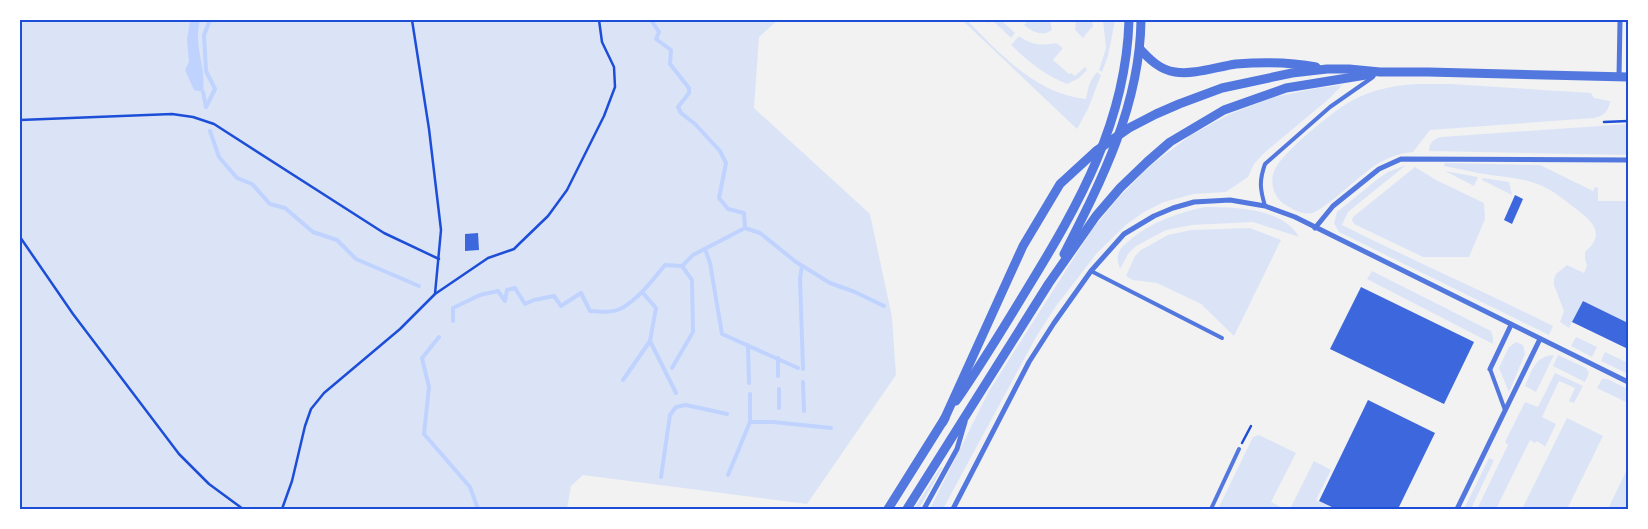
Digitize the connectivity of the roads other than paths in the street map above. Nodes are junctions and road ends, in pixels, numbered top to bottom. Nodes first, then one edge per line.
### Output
1 (1129, 20) edge
2 (1141, 20) edge
3 (1620, 20) edge
4 (1140, 49) junction
5 (1326, 68) junction
6 (1380, 72) junction
7 (1624, 77) edge
8 (1628, 160) edge
9 (1265, 206) junction
10 (1315, 228) junction
11 (1091, 272) junction
12 (1048, 283) junction
13 (1511, 325) junction
14 (1222, 338) dead end
15 (1540, 339) junction
16 (1490, 369) joint
17 (1628, 382) edge
18 (1506, 410) junction
19 (967, 414) junction
20 (943, 422) junction
21 (1239, 449) road end
22 (888, 509) edge
23 (907, 509) edge
24 (924, 509) edge
25 (954, 509) edge
26 (1210, 509) edge
27 (1457, 509) edge

1 - 20 street
2 - 4 street
3 - 7 street
4 - 5 street
4 - 12 street
5 - 6 street
5 - 20 street
6 - 7 street
6 - 9 lane
6 - 12 street
8 - 10 street
9 - 10 street
9 - 11 street
10 - 13 street
11 - 14 lane
11 - 25 street
12 - 19 street
13 - 15 street
13 - 16 street
15 - 17 street
15 - 18 street
16 - 18 lane
18 - 27 street
19 - 23 street
19 - 24 street
20 - 22 street
21 - 26 lane

